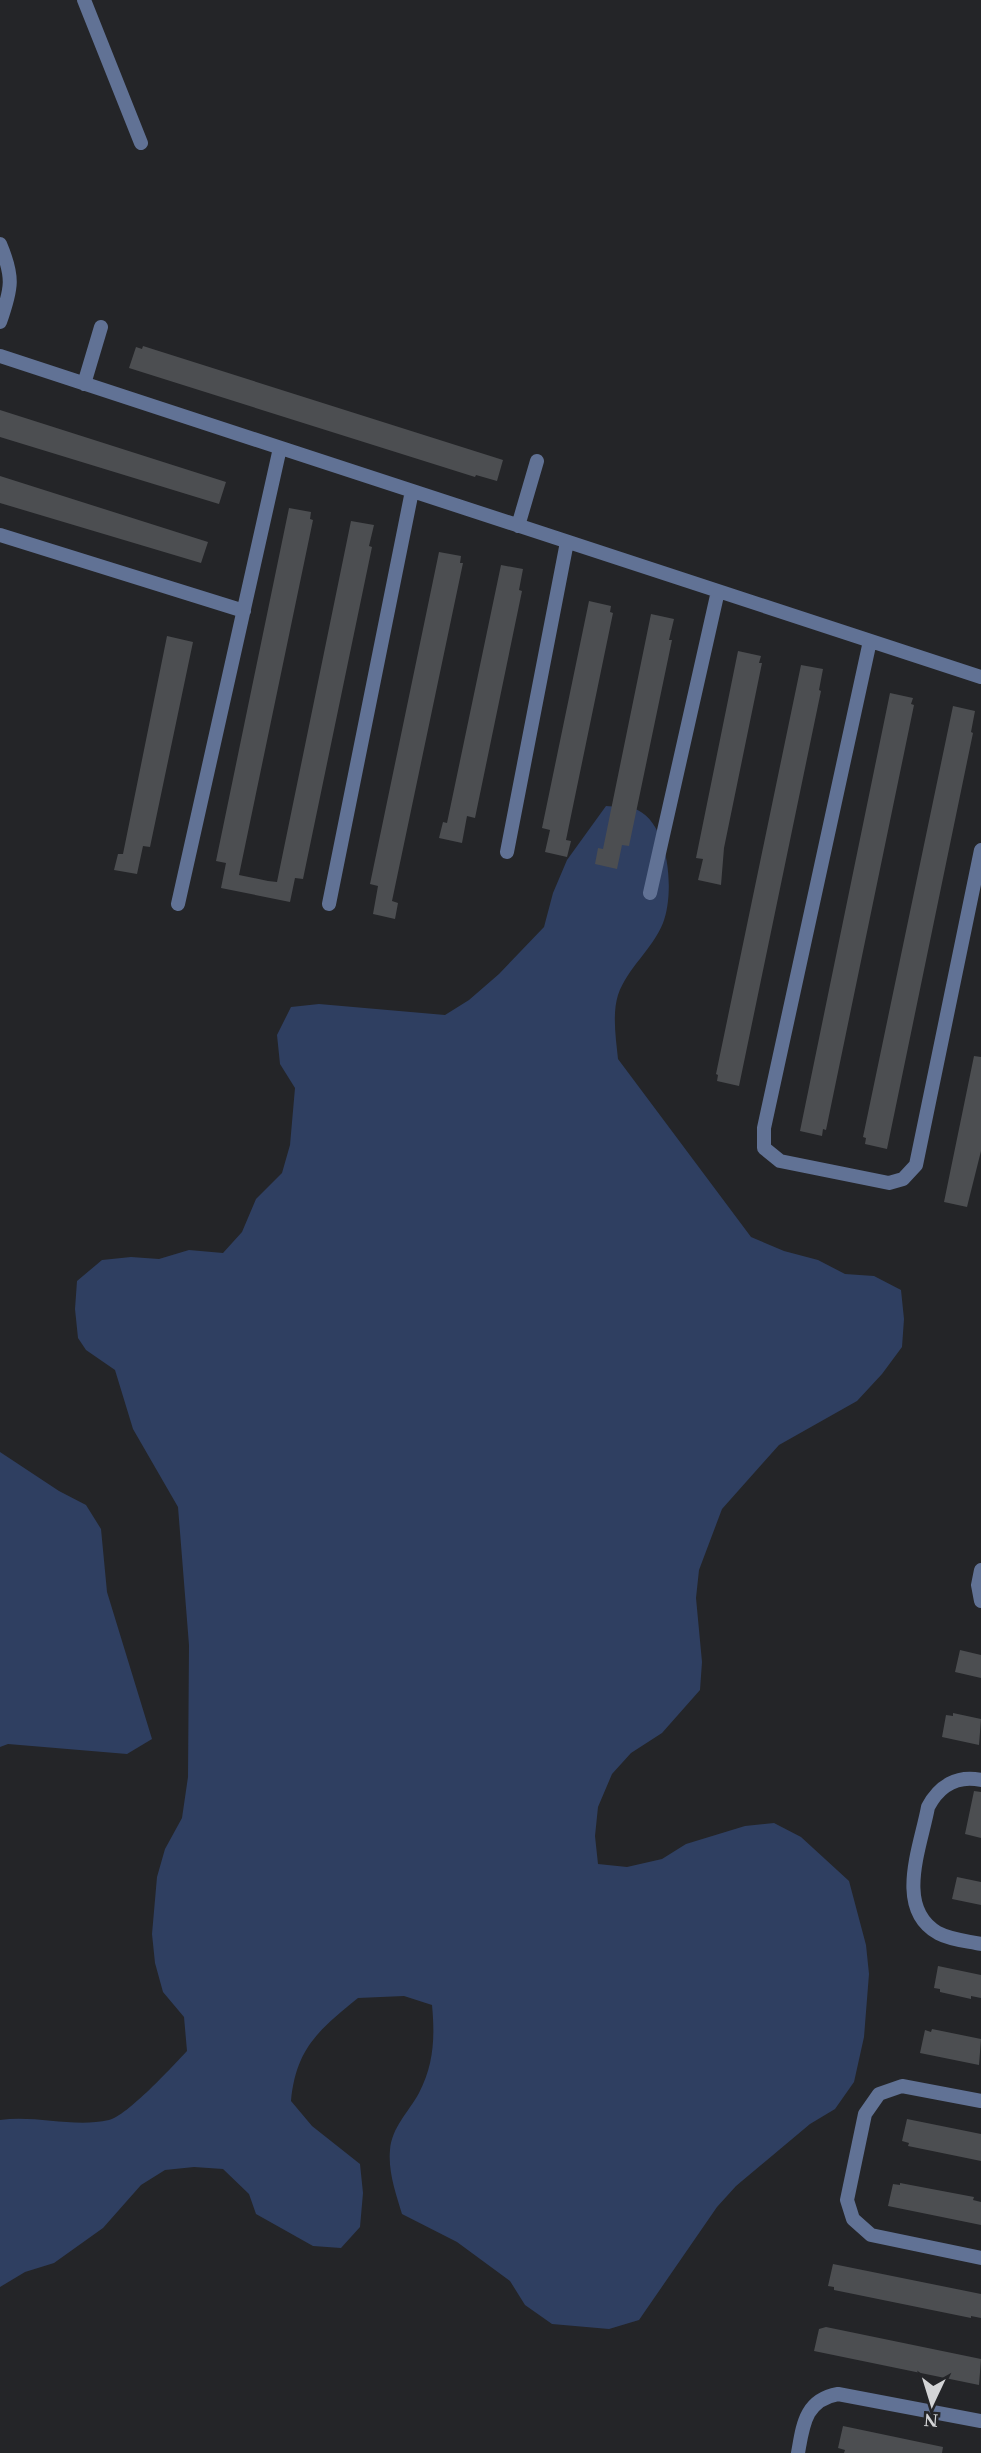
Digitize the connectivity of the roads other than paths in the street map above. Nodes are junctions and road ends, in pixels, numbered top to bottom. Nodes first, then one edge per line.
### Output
1 (84, 0) edge
2 (141, 143) dead end
3 (0, 244) edge
4 (0, 322) edge
5 (101, 327) dead end
6 (0, 356) edge
7 (84, 384) junction
8 (280, 447) junction
9 (537, 461) dead end
10 (412, 491) junction
11 (518, 526) junction
12 (0, 535) edge
13 (567, 542) junction
14 (718, 591) junction
15 (244, 611) junction
16 (870, 641) junction
17 (981, 677) edge
18 (981, 849) edge
19 (507, 852) dead end
20 (650, 893) dead end
21 (178, 904) dead end
22 (329, 904) dead end
23 (981, 1570) edge
24 (981, 1601) edge
25 (981, 1780) edge
26 (981, 1944) edge
27 (981, 2101) edge
28 (981, 2258) edge
29 (981, 2421) edge
30 (798, 2453) edge

1 - 2 street
3 - 4 street
5 - 7 street
6 - 7 street
7 - 8 street
8 - 10 street
8 - 15 street
9 - 11 street
10 - 11 street
10 - 22 street
11 - 13 street
12 - 15 street
13 - 14 street
13 - 19 street
14 - 16 street
14 - 20 street
15 - 21 street
16 - 17 street
16 - 18 street
23 - 24 street
25 - 26 street
27 - 28 street
29 - 30 street

